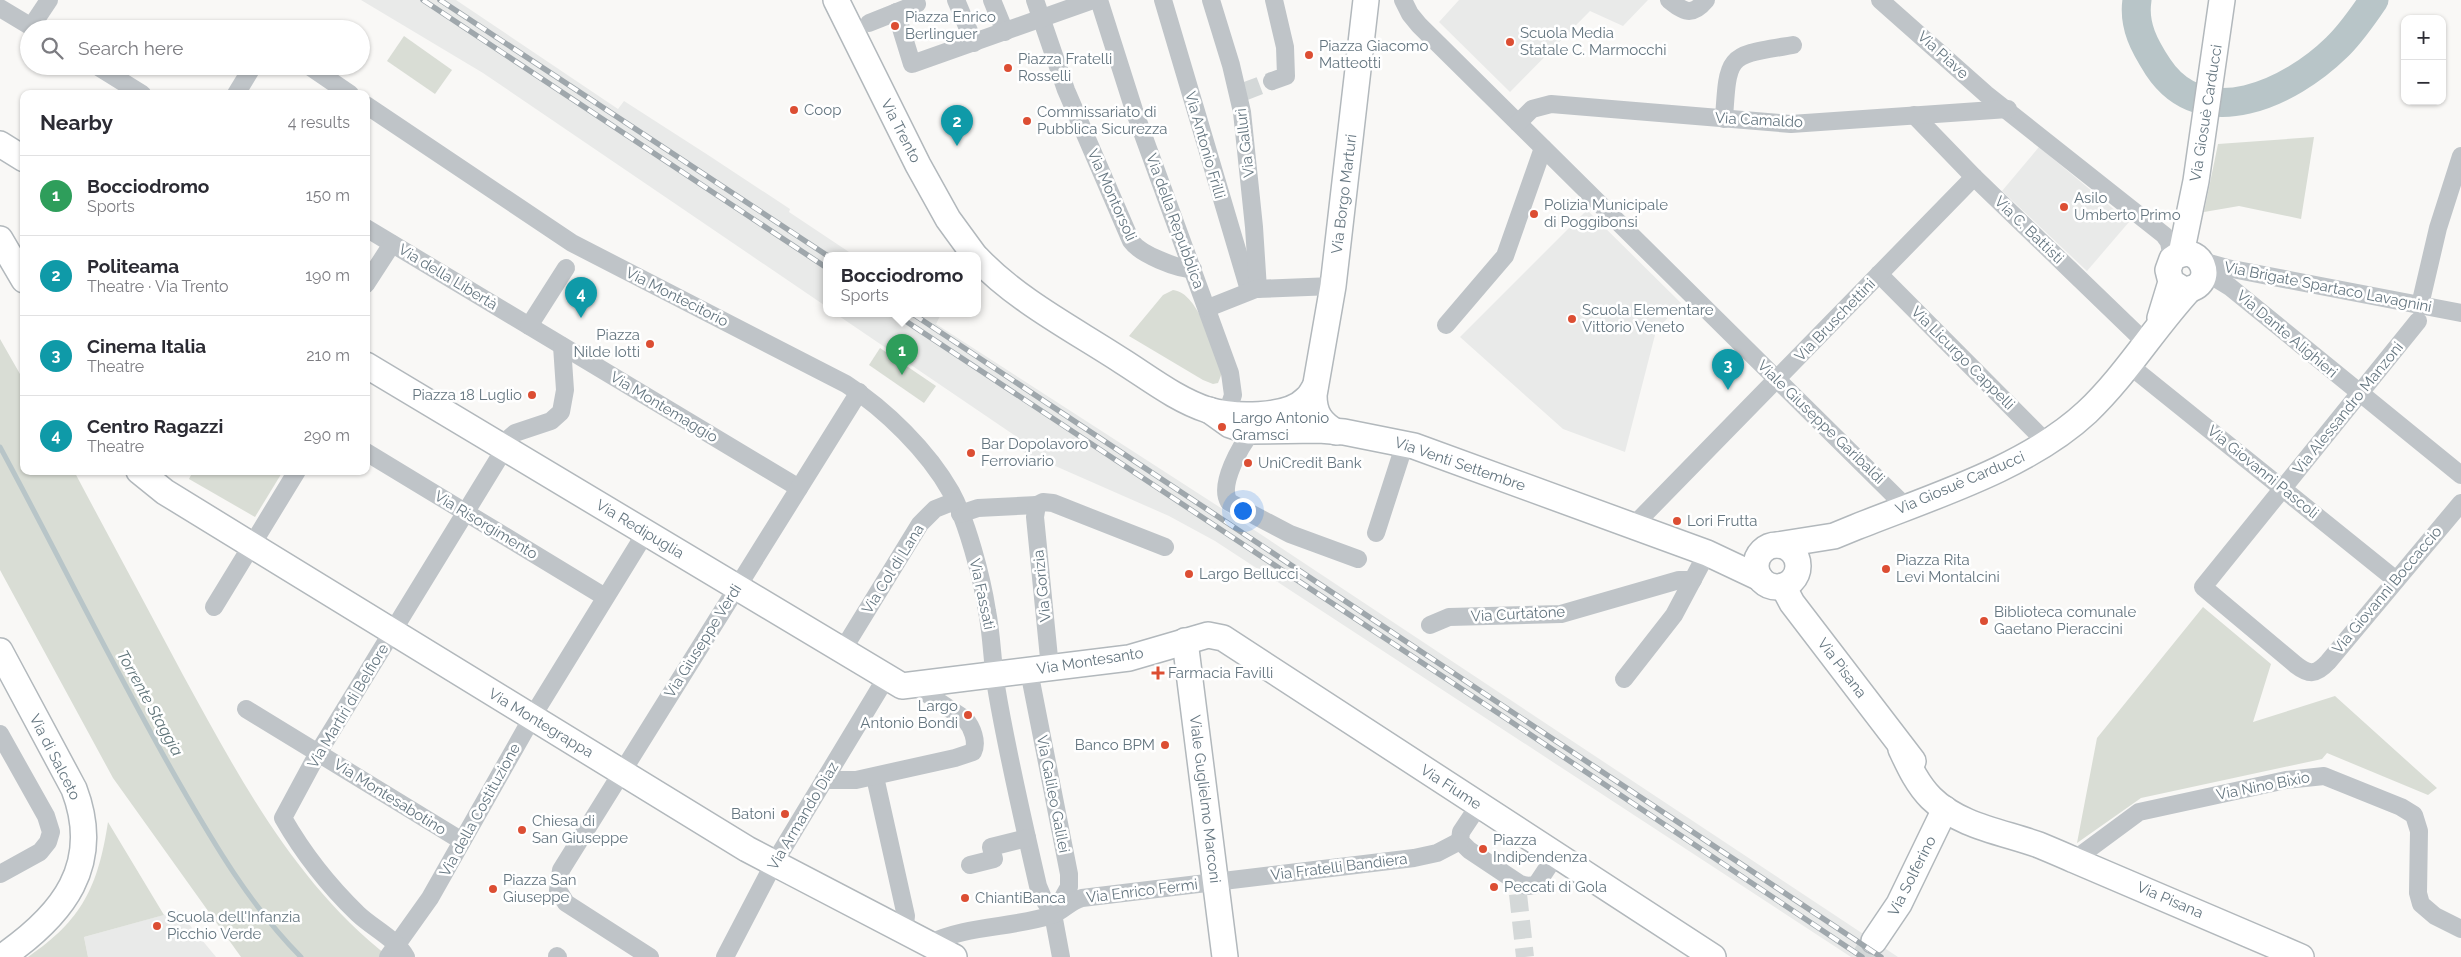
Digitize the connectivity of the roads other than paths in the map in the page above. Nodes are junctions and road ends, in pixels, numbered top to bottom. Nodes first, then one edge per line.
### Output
1 (49, 0) edge
2 (836, 0) edge
3 (956, 0) edge
4 (992, 0) edge
5 (1035, 0) edge
6 (1093, 0) edge
7 (1099, 0) edge
8 (1164, 0) edge
9 (1211, 0) edge
10 (1274, 0) edge
11 (1366, 0) edge
12 (1403, 0) edge
13 (1669, 0) edge
14 (1706, 0) edge
15 (1880, 0) edge
16 (917, 4) dead end
17 (2221, 6) edge
18 (0, 8) edge
19 (896, 12) junction
20 (1041, 18) junction
21 (20, 20) edge
22 (38, 20) edge
23 (869, 23) dead end
24 (1004, 32) junction
25 (974, 43) junction
26 (1793, 46) dead end
27 (111, 75) edge
28 (247, 75) edge
29 (322, 75) edge
30 (1272, 81) tunnel mouth
31 (136, 90) edge
32 (238, 90) edge
33 (344, 90) edge
34 (370, 108) edge
35 (2008, 109) junction
36 (1914, 115) junction
37 (1724, 119) junction
38 (1518, 123) junction
39 (1543, 148) junction
40 (2461, 156) edge
41 (1974, 177) junction
42 (370, 230) edge
43 (0, 238) edge
44 (392, 244) junction
45 (972, 252) edge
46 (981, 261) edge
47 (566, 268) dead end
48 (1193, 269) junction
49 (2186, 270) junction
50 (20, 273) edge
51 (1879, 274) junction
52 (370, 278) edge
53 (1333, 286) junction
54 (1254, 290) junction
55 (1208, 308) junction
56 (2419, 313) junction
57 (2461, 313) edge
58 (1446, 325) dead end
59 (529, 326) junction
60 (2151, 335) junction
61 (562, 346) junction
62 (2129, 365) junction
63 (370, 367) edge
64 (1777, 379) junction
65 (1315, 387) junction
66 (859, 392) junction
67 (2359, 393) junction
68 (1218, 412) junction
69 (1252, 432) junction
70 (1336, 432) junction
71 (1405, 443) junction
72 (2047, 443) junction
73 (503, 447) junction
74 (370, 454) edge
75 (144, 475) edge
76 (295, 475) edge
77 (2461, 475) edge
78 (799, 488) junction
79 (2282, 488) junction
80 (2461, 503) edge
81 (1037, 505) junction
82 (957, 507) junction
83 (1906, 507) junction
84 (466, 513) junction
85 (1633, 526) junction
86 (646, 532) junction
87 (1376, 533) dead end
88 (1834, 536) junction
89 (252, 545) junction
90 (1166, 546) dead end
91 (1772, 547) junction
92 (1706, 554) junction
93 (1358, 559) dead end
94 (1693, 580) junction
95 (1780, 580) junction
96 (2396, 580) junction
97 (737, 587) junction
98 (605, 598) junction
99 (214, 607) dead end
100 (1430, 625) dead end
101 (393, 632) junction
102 (1185, 641) junction
103 (0, 651) edge
104 (842, 651) junction
105 (1040, 669) junction
106 (2311, 674) joint
107 (995, 676) junction
108 (886, 678) junction
109 (1624, 680) dead end
110 (915, 686) junction
111 (246, 709) dead end
112 (532, 718) junction
113 (0, 734) edge
114 (1902, 748) junction
115 (318, 753) junction
116 (621, 772) junction
117 (875, 777) junction
118 (824, 780) junction
119 (1479, 805) junction
120 (1945, 809) junction
121 (1994, 820) junction
122 (1028, 838) junction
123 (462, 841) junction
124 (1460, 842) junction
125 (2038, 845) junction
126 (1556, 855) junction
127 (2074, 860) junction
128 (774, 865) junction
129 (970, 865) dead end
130 (0, 874) edge
131 (1215, 883) junction
132 (1053, 914) junction
133 (2461, 929) edge
134 (904, 932) junction
135 (1874, 941) tunnel mouth
136 (928, 944) junction
137 (395, 954) edge
138 (2286, 954) edge
139 (2, 957) edge
140 (650, 957) edge
141 (725, 957) edge
142 (954, 957) edge
143 (1060, 957) edge
144 (1225, 957) edge
145 (1713, 957) edge

1 - 22 street
2 - 45 main road, Via Trento
3 - 25 street
4 - 24 street
5 - 20 street, Via Montorsoli
6 - 20 street
7 - 48 street, Via della Repubblica
8 - 54 street, Via Antonio Frilli
9 - 54 street, Via Gallurì
10 - 30 street
11 - 53 main road, Via Borgo Marturi
12 - 38 street, Viale Giuseppe Garibaldi
13 - 14 street
15 - 35 street, Via Piave
16 - 19 street
17 - 49 main road, Via Giosuè Carducci
18 - 21 street
19 - 23 street
19 - 25 street
20 - 24 street
20 - 48 street, Via Montorsoli
24 - 25 street
26 - 37 street
27 - 31 street
28 - 32 street
29 - 33 street
34 - 66 street, Via Montecitorio
35 - 36 street, Via Camaldo
35 - 49 street
36 - 37 street, Via Camaldo
36 - 41 street, Via C. Battisti
37 - 38 street, Via Camaldo
38 - 39 street, Viale Giuseppe Garibaldi
39 - 58 street
39 - 64 street, Viale Giuseppe Garibaldi
40 - 56 street
41 - 51 street, Via Bruschettini
41 - 60 street, Via C. Battisti
42 - 44 street, Via della Libertà
43 - 50 main road
44 - 52 street
44 - 59 street, Via della Libertà
46 - 68 main road, Via Trento
47 - 59 street
48 - 55 street, Via della Repubblica
49 - 56 street, Via Brigate Spartaco Lavagnini
49 - 60 main road, Via Giosuè Carducci
49 - 67 street, Via Dante Alighieri
51 - 64 street, Via Bruschettini
51 - 72 street, Via Licurgo Cappelli
53 - 54 street
53 - 65 main road, Via Borgo Marturi
54 - 55 street
55 - 68 street, Via della Repubblica
56 - 57 street, Via Brigate Spartaco Lavagnini
56 - 67 street, Via Alessandro Manzoni
59 - 61 street, Via Montemaggio
60 - 62 main road, Via Giosuè Carducci
61 - 73 street
61 - 78 street, Via Montemaggio
62 - 72 main road, Via Giosuè Carducci
62 - 79 street, Via Giovanni Pascoli
63 - 73 main road, Via Redipuglia
64 - 83 street, Viale Giuseppe Garibaldi
64 - 85 street, Via Bruschettini
65 - 68 main road
65 - 70 main road
66 - 78 street, Via Giuseppe Verdi
66 - 82 street, Via Montecitorio
67 - 77 street, Via Dante Alighieri
67 - 79 street, Via Alessandro Manzoni
68 - 69 main road, Via Venti Settembre
69 - 70 main road, Via Venti Settembre
69 - 93 street
70 - 71 main road, Via Venti Settembre
71 - 85 main road, Via Venti Settembre
71 - 87 street
72 - 83 main road, Via Giosuè Carducci
73 - 84 street, Via Martiri di Belfiore
73 - 86 main road, Via Redipuglia
74 - 84 street, Via Risorgimento
75 - 89 main road, Via Montegrappa
76 - 89 street
78 - 97 street, Via Giuseppe Verdi
79 - 96 street, Via Giovanni Pascoli
79 - 106 street, Via Alessandro Manzoni
80 - 96 street, Via Giovanni Boccaccio
81 - 82 street
81 - 90 street
81 - 105 street, Via Gorizia
82 - 104 street, Via Col di Lana
82 - 107 street, Via Fassati
83 - 88 main road, Via Giosuè Carducci
84 - 98 street, Via Risorgimento
84 - 101 street, Via Martiri di Belfiore
85 - 92 main road, Via Venti Settembre
86 - 97 main road, Via Redipuglia
86 - 98 street, Via della Costituzione
88 - 91 main road, Via Giosuè Carducci
88 - 95 main road, Via Giosuè Carducci
89 - 99 street
89 - 101 main road, Via Montegrappa
91 - 92 main road, Via Venti Settembre
91 - 95 main road
91 - 95 main road, Via Pisana
92 - 94 street
92 - 95 main road, Via Venti Settembre
94 - 100 street, Via Curtatone
94 - 109 street
95 - 114 main road, Via Pisana
96 - 106 street, Via Giovanni Boccaccio
97 - 104 main road, Via Redipuglia
97 - 116 street, Via Giuseppe Verdi
98 - 112 street, Via della Costituzione
101 - 112 main road, Via Montegrappa
101 - 115 street, Via Martiri di Belfiore
102 - 105 main road, Via Montesanto
102 - 119 main road, Via Fiume
102 - 131 main road, Viale Guglielmo Marconi
103 - 139 main road, Via di Salceto
104 - 108 main road, Via Redipuglia
105 - 107 main road, Via Montesanto
105 - 132 street, Via Galileo Galilei
107 - 110 main road, Via Montesanto
107 - 122 street
108 - 110 main road, Via Redipuglia
108 - 118 street, Via Armando Diaz
110 - 117 street
111 - 115 street, Via Montesabotino
112 - 116 main road, Via Montegrappa
112 - 123 street, Via della Costituzione
113 - 130 street
114 - 120 main road, Via Pisana
114 - 121 main road, Via Pisana
115 - 123 street, Via Montesabotino
115 - 137 street, Via Martiri di Belfiore
116 - 128 main road, Via Montegrappa
116 - 140 street, Via Giuseppe Verdi
117 - 118 street
117 - 134 street
118 - 128 street, Via Armando Diaz
119 - 124 street
119 - 126 main road, Via Fiume
120 - 121 main road
120 - 125 main road, Via Pisana
120 - 135 main road, Via Solferino
121 - 125 main road, Via Pisana
122 - 129 street
122 - 132 street
123 - 137 street, Via della Costituzione
124 - 126 street
124 - 131 street, Via Fratelli Bandiera
125 - 127 main road, Via Pisana
126 - 145 main road, Via Fiume
127 - 133 street, Via Nino Bixio
127 - 138 main road, Via Pisana
128 - 134 main road, Via Montegrappa
128 - 141 street, Via Armando Diaz
131 - 132 street, Via Enrico Fermi
131 - 144 main road, Viale Guglielmo Marconi
132 - 136 street, Via Enrico Fermi
132 - 143 street
134 - 136 main road, Via Montegrappa
136 - 142 main road, Via Montegrappa

